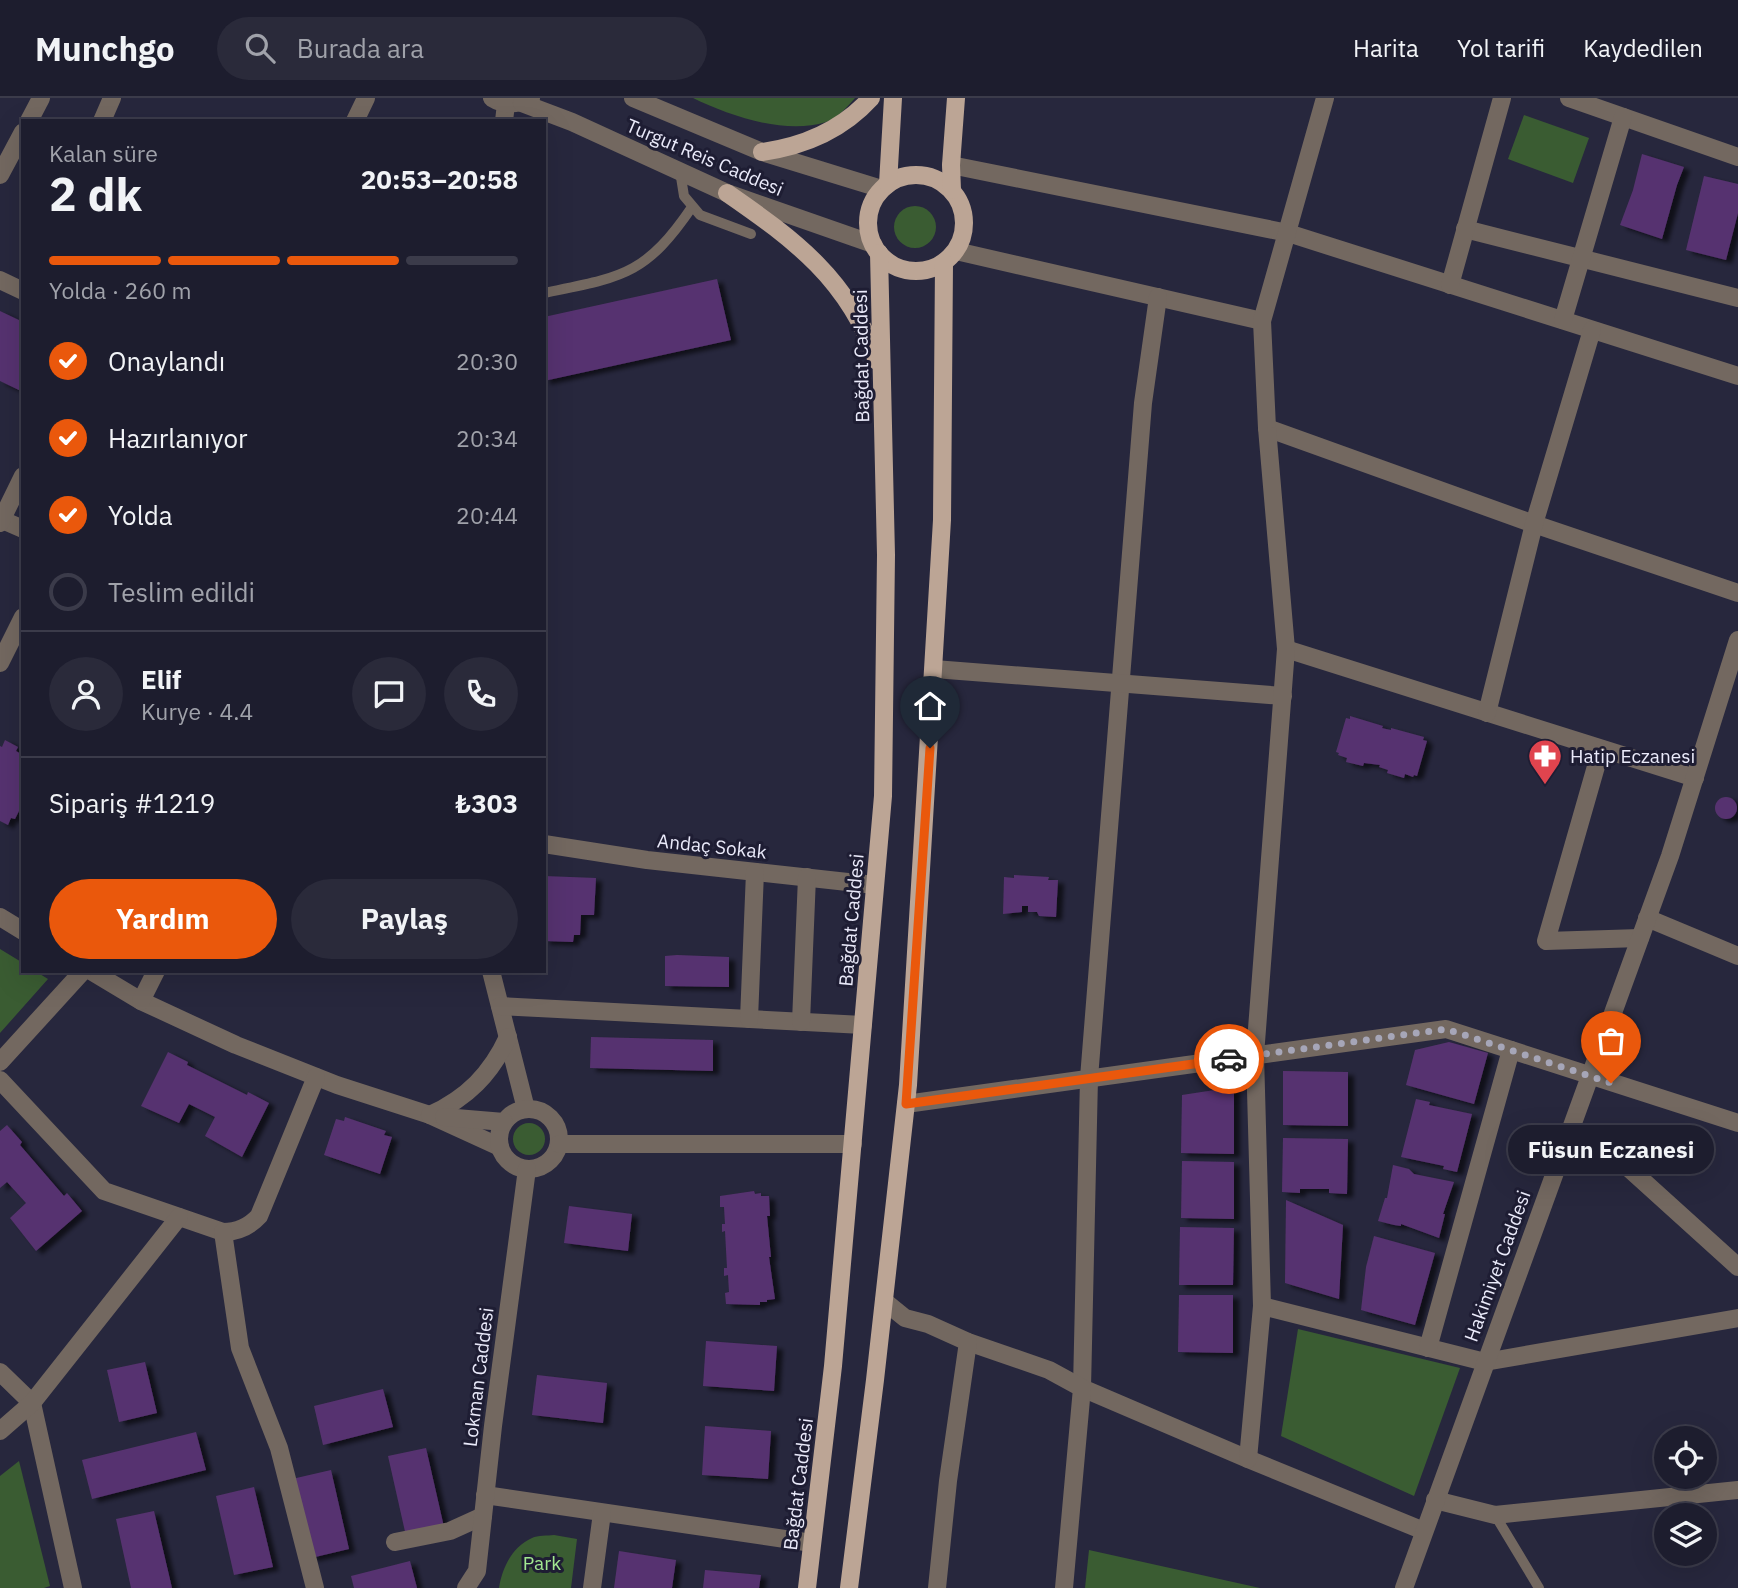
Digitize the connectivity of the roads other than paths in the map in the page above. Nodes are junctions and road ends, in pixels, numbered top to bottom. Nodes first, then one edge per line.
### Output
1 (41, 98) edge
2 (112, 98) edge
3 (366, 98) edge
4 (633, 98) edge
5 (871, 98) edge
6 (893, 98) edge
7 (956, 98) edge
8 (1325, 98) edge
9 (1502, 98) edge
10 (1569, 98) edge
11 (511, 105) edge
12 (1623, 117) junction
13 (30, 119) edge
14 (103, 119) edge
15 (356, 119) edge
16 (21, 136) edge
17 (762, 152) junction
18 (1738, 157) edge
19 (951, 165) junction
20 (680, 171) junction
21 (0, 175) edge
22 (885, 186) junction
23 (952, 190) junction
24 (727, 193) junction
25 (692, 208) junction
26 (1465, 229) junction
27 (1288, 233) junction
28 (751, 234) dead end
29 (876, 249) junction
30 (950, 257) junction
31 (1581, 258) junction
32 (0, 280) edge
33 (1450, 285) junction
34 (21, 290) edge
35 (546, 293) edge
36 (1158, 297) junction
37 (1738, 298) edge
38 (1563, 320) junction
39 (1262, 321) junction
40 (1592, 330) junction
41 (1738, 376) edge
42 (882, 381) junction
43 (1267, 428) junction
44 (21, 480) edge
45 (1, 520) edge
46 (1534, 524) junction
47 (21, 528) edge
48 (1738, 593) edge
49 (21, 621) edge
50 (1738, 640) edge
51 (1286, 649) junction
52 (0, 663) edge
53 (934, 669) junction
54 (1119, 683) junction
55 (1732, 687) edge
56 (1283, 696) junction
57 (1488, 713) junction
58 (1601, 749) junction
59 (1695, 778) junction
60 (546, 844) edge
61 (755, 872) junction
62 (807, 877) junction
63 (875, 885) junction
64 (0, 917) edge
65 (1647, 918) junction
66 (21, 930) edge
67 (1640, 938) junction
68 (1738, 956) edge
69 (92, 973) edge
70 (95, 973) edge
71 (155, 973) edge
72 (492, 973) edge
73 (141, 1001) junction
74 (500, 1006) junction
75 (749, 1019) junction
76 (801, 1022) junction
77 (863, 1026) junction
78 (508, 1037) junction
79 (1511, 1050) junction
80 (1255, 1055) junction
81 (0, 1062) edge
82 (1589, 1076) junction
83 (316, 1077) junction
84 (1089, 1078) junction
85 (0, 1080) edge
86 (906, 1104) junction
87 (526, 1109) junction
88 (430, 1115) junction
89 (504, 1122) junction
90 (1738, 1123) edge
91 (1567, 1138) junction
92 (559, 1144) junction
93 (853, 1144) junction
94 (499, 1147) junction
95 (527, 1169) junction
96 (179, 1217) junction
97 (223, 1232) junction
98 (1738, 1267) edge
99 (884, 1301) junction
100 (1262, 1306) junction
101 (1738, 1318) edge
102 (968, 1342) junction
103 (1428, 1348) junction
104 (1485, 1362) junction
105 (0, 1372) edge
106 (1082, 1388) junction
107 (32, 1403) junction
108 (0, 1431) edge
109 (1248, 1460) junction
110 (1738, 1490) edge
111 (485, 1495) junction
112 (1435, 1500) junction
113 (602, 1513) junction
114 (1495, 1515) junction
115 (483, 1516) junction
116 (1424, 1531) junction
117 (395, 1542) dead end
118 (812, 1543) junction
119 (467, 1587) edge
120 (73, 1588) edge
121 (316, 1588) edge
122 (592, 1588) edge
123 (807, 1588) edge
124 (849, 1588) edge
125 (937, 1588) edge
126 (1064, 1588) edge
127 (1404, 1588) edge
128 (1539, 1588) edge

1 - 13 street
2 - 14 street
3 - 15 street
4 - 17 street, Turgut Reis Caddesi
5 - 17 main road
6 - 22 main road
7 - 19 main road
8 - 27 street
9 - 26 street
10 - 12 street
11 - 20 street, Turgut Reis Caddesi
12 - 18 street
12 - 31 street
16 - 21 street
17 - 22 street, Turgut Reis Caddesi
19 - 23 main road
19 - 27 street
20 - 24 street, Turgut Reis Caddesi
20 - 25 lane
22 - 23 main road
22 - 29 main road
23 - 30 main road
24 - 29 street, Turgut Reis Caddesi
24 - 42 main road
25 - 28 lane
25 - 35 lane
26 - 31 street
26 - 33 street
27 - 33 street
27 - 39 street
29 - 30 main road
29 - 42 main road, Bağdat Caddesi
30 - 36 street
30 - 53 main road
31 - 37 street
31 - 38 street
32 - 34 street
33 - 38 street
36 - 39 street
36 - 54 street
38 - 40 street
39 - 43 street
40 - 41 street
40 - 46 street
42 - 63 main road, Bağdat Caddesi
43 - 46 street
43 - 51 street
44 - 45 street
45 - 47 street
46 - 48 street
46 - 57 street
49 - 52 street
50 - 55 street, Hakimiyet Caddesi
51 - 56 street
51 - 57 street
53 - 54 street
53 - 86 main road
54 - 56 street
54 - 84 street
55 - 59 street, Hakimiyet Caddesi
56 - 80 street
57 - 58 street
58 - 59 street
58 - 67 street
59 - 65 street, Hakimiyet Caddesi
60 - 61 street, Andaç Sokak
61 - 62 street, Andaç Sokak
61 - 75 street
62 - 63 street, Andaç Sokak
62 - 76 street
63 - 77 main road, Bağdat Caddesi
64 - 66 street
65 - 67 street, Hakimiyet Caddesi
65 - 68 street
67 - 82 street, Hakimiyet Caddesi
69 - 81 street
70 - 73 street
71 - 73 street
72 - 74 street
73 - 83 street
74 - 75 street
74 - 78 street
75 - 76 street
76 - 77 street
77 - 93 main road, Bağdat Caddesi
78 - 87 street
78 - 88 street
79 - 80 street
79 - 82 street
79 - 103 street
80 - 84 street
80 - 100 street
82 - 90 street
82 - 91 street, Hakimiyet Caddesi
83 - 88 street
83 - 97 street
84 - 86 street
84 - 106 street
85 - 96 street
86 - 99 main road
87 - 89 street
87 - 92 street
88 - 89 street
88 - 94 street
89 - 94 street
91 - 98 street
91 - 104 street, Hakimiyet Caddesi
92 - 93 street
92 - 95 street
93 - 118 main road, Bağdat Caddesi
94 - 95 street
95 - 111 street, Lokman Caddesi
96 - 97 street
96 - 107 street
97 - 121 street
99 - 102 street
99 - 124 main road
100 - 103 street
100 - 109 street
101 - 104 street
102 - 106 street
102 - 125 street
103 - 104 street
104 - 112 street, Hakimiyet Caddesi
105 - 107 street
106 - 109 street
106 - 126 street
107 - 108 street
107 - 120 street
109 - 116 street
110 - 114 street
111 - 113 street
111 - 115 street, Lokman Caddesi
112 - 114 street
112 - 116 street, Hakimiyet Caddesi
113 - 118 street
113 - 122 street
114 - 128 lane
115 - 117 street
115 - 119 street, Lokman Caddesi
116 - 127 street, Hakimiyet Caddesi
118 - 123 main road, Bağdat Caddesi

